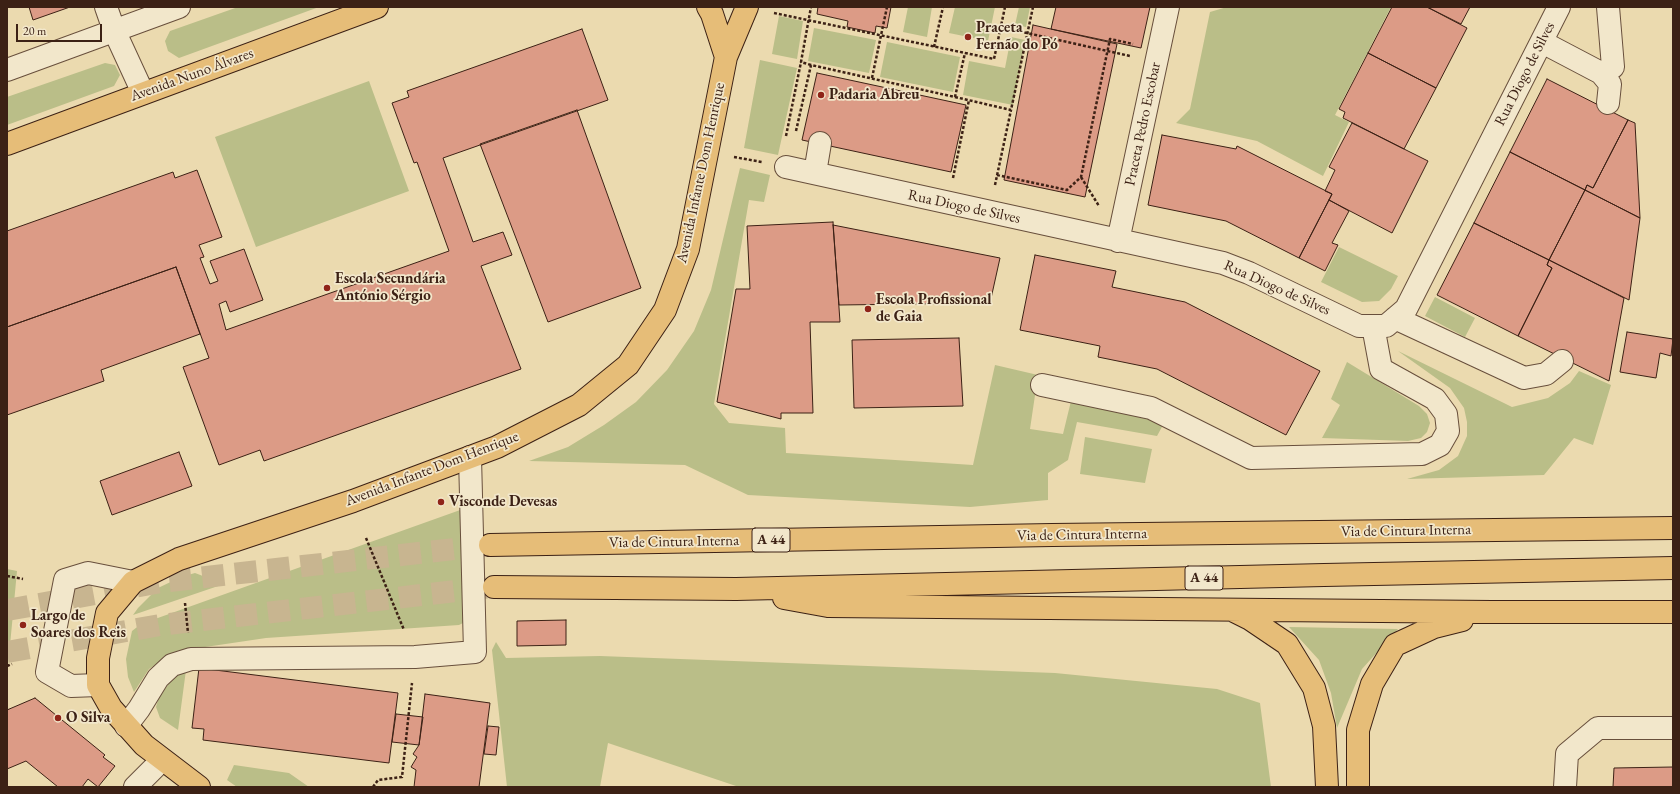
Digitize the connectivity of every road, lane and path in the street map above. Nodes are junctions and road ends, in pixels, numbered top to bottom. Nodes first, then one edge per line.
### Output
1 (106, 7) edge
2 (179, 7) edge
3 (377, 7) edge
4 (708, 7) edge
5 (747, 7) edge
6 (811, 7) edge
7 (887, 7) edge
8 (943, 7) edge
9 (1005, 7) edge
10 (1033, 7) edge
11 (1168, 7) edge
12 (1560, 7) edge
13 (1608, 7) edge
14 (774, 13) dead end
15 (809, 20) junction
16 (1000, 27) junction
17 (114, 30) junction
18 (1028, 33) junction
19 (882, 35) junction
20 (1136, 37) dead end
21 (1542, 42) junction
22 (934, 47) junction
23 (1107, 51) junction
24 (965, 53) junction
25 (726, 57) junction
26 (1135, 57) dead end
27 (801, 62) junction
28 (811, 65) junction
29 (1613, 67) dead end
30 (7, 70) edge
31 (872, 78) junction
32 (143, 93) junction
33 (956, 97) junction
34 (969, 100) junction
35 (1608, 103) dead end
36 (1011, 110) junction
37 (795, 132) dead end
38 (786, 136) dead end
39 (820, 143) dead end
40 (7, 144) edge
41 (734, 157) dead end
42 (755, 161) dead end
43 (786, 167) dead end
44 (815, 173) junction
45 (997, 175) junction
46 (1081, 177) junction
47 (952, 180) dead end
48 (994, 190) dead end
49 (1099, 206) dead end
50 (1118, 241) junction
51 (1395, 318) junction
52 (1373, 326) junction
53 (1562, 361) dead end
54 (1042, 385) dead end
55 (470, 457) junction
56 (1673, 528) edge
57 (366, 538) dead end
58 (490, 545) tunnel mouth
59 (1673, 568) edge
60 (7, 576) edge
61 (23, 579) dead end
62 (133, 582) junction
63 (494, 587) tunnel mouth
64 (736, 589) junction
65 (185, 603) dead end
66 (1229, 609) junction
67 (1492, 612) junction
68 (1673, 612) edge
69 (415, 657) junction
70 (191, 659) junction
71 (12, 664) dead end
72 (7, 666) edge
73 (98, 685) junction
74 (126, 726) junction
75 (1673, 728) edge
76 (162, 760) junction
77 (135, 787) edge
78 (199, 787) edge
79 (373, 787) edge
80 (1327, 787) edge
81 (1358, 787) edge
82 (1565, 787) edge

1 - 17 street
2 - 17 street
3 - 32 main road, Avenida Nuno Álvares
4 - 25 main road
5 - 25 main road, Avenida Infante Dom Henrique
6 - 15 path
7 - 19 path
8 - 22 path
9 - 16 path
10 - 18 path
11 - 50 street, Praceta Pedro Escobar
12 - 21 street, Rua Diogo de Silves
13 - 29 street
14 - 15 path
15 - 19 path
15 - 27 path
16 - 18 path
16 - 24 path
17 - 30 street
17 - 32 street
18 - 23 path
18 - 36 path
19 - 22 path
19 - 31 path
20 - 23 path
21 - 35 street
21 - 51 street, Rua Diogo de Silves
22 - 24 path
23 - 26 path
23 - 46 path
24 - 33 path
25 - 55 main road, Avenida Infante Dom Henrique
27 - 28 path
27 - 38 path
28 - 31 path
28 - 37 path
31 - 33 path
32 - 40 main road, Avenida Nuno Álvares
33 - 34 path
34 - 36 path
34 - 47 path
36 - 45 path
39 - 44 street
41 - 42 path
43 - 44 street, Rua Diogo de Silves
44 - 50 street, Rua Diogo de Silves
45 - 46 path
45 - 48 path
46 - 49 path
50 - 52 street, Rua Diogo de Silves
51 - 52 street, Rua Diogo de Silves
51 - 53 street
52 - 54 street
55 - 62 main road, Avenida Infante Dom Henrique
55 - 69 street
56 - 58 main road, Via de Cintura Interna / A 44
57 - 69 path
59 - 64 main road, A 44
60 - 61 path
62 - 73 main road, Avenida Infante Dom Henrique
62 - 73 street
63 - 64 main road, A 44
64 - 66 main road
65 - 70 path
66 - 67 main road
66 - 80 main road
67 - 68 main road
67 - 81 main road
69 - 70 street
69 - 79 path
70 - 74 street
71 - 72 path
73 - 74 main road, Avenida Infante Dom Henrique
74 - 76 main road, Avenida Infante Dom Henrique
75 - 82 street
76 - 77 street
76 - 78 main road, Avenida Infante Dom Henrique

